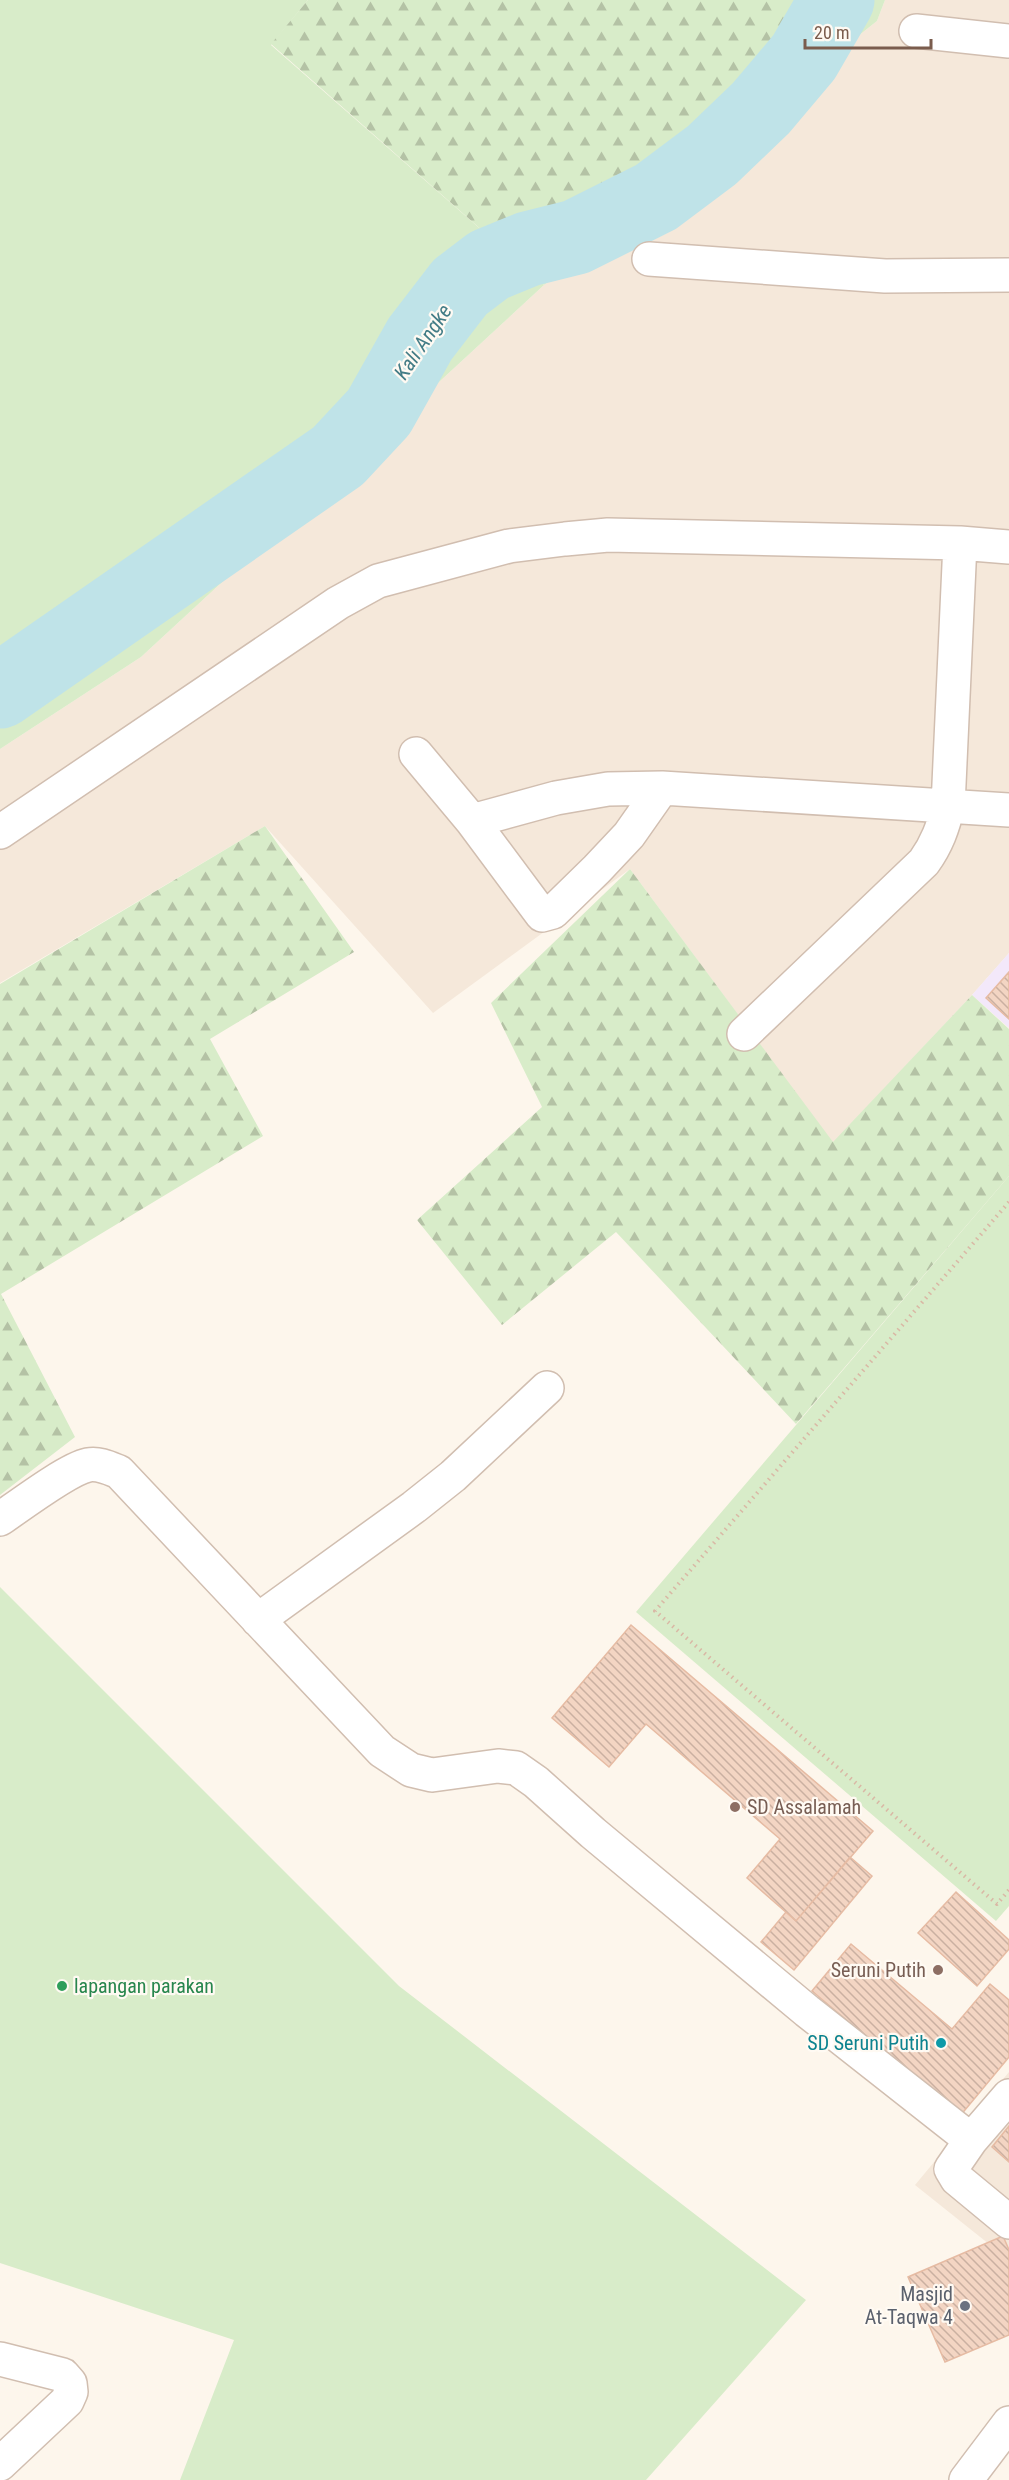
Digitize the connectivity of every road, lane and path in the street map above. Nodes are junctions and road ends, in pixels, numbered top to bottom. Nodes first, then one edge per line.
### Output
1 (916, 31) dead end
2 (1009, 41) edge
3 (649, 260) dead end
4 (1009, 275) edge
5 (960, 543) junction
6 (1009, 547) edge
7 (417, 754) dead end
8 (662, 788) junction
9 (948, 806) junction
10 (1009, 810) edge
11 (472, 821) junction
12 (0, 832) edge
13 (744, 1034) dead end
14 (1009, 1202) edge
15 (548, 1388) dead end
16 (0, 1519) edge
17 (258, 1620) junction
18 (1009, 1890) edge
19 (1009, 2096) edge
20 (971, 2140) junction
21 (1009, 2222) edge
22 (0, 2359) edge
23 (1003, 2442) edge
24 (0, 2464) edge
25 (966, 2480) edge

1 - 2 street
3 - 4 street
5 - 6 street
5 - 9 street
5 - 12 street
7 - 11 street
8 - 9 street
8 - 11 street
8 - 11 street
9 - 10 street
9 - 13 street
14 - 18 path
15 - 17 street
16 - 17 street
17 - 20 street
19 - 20 street
20 - 21 street
22 - 24 street
23 - 25 street

